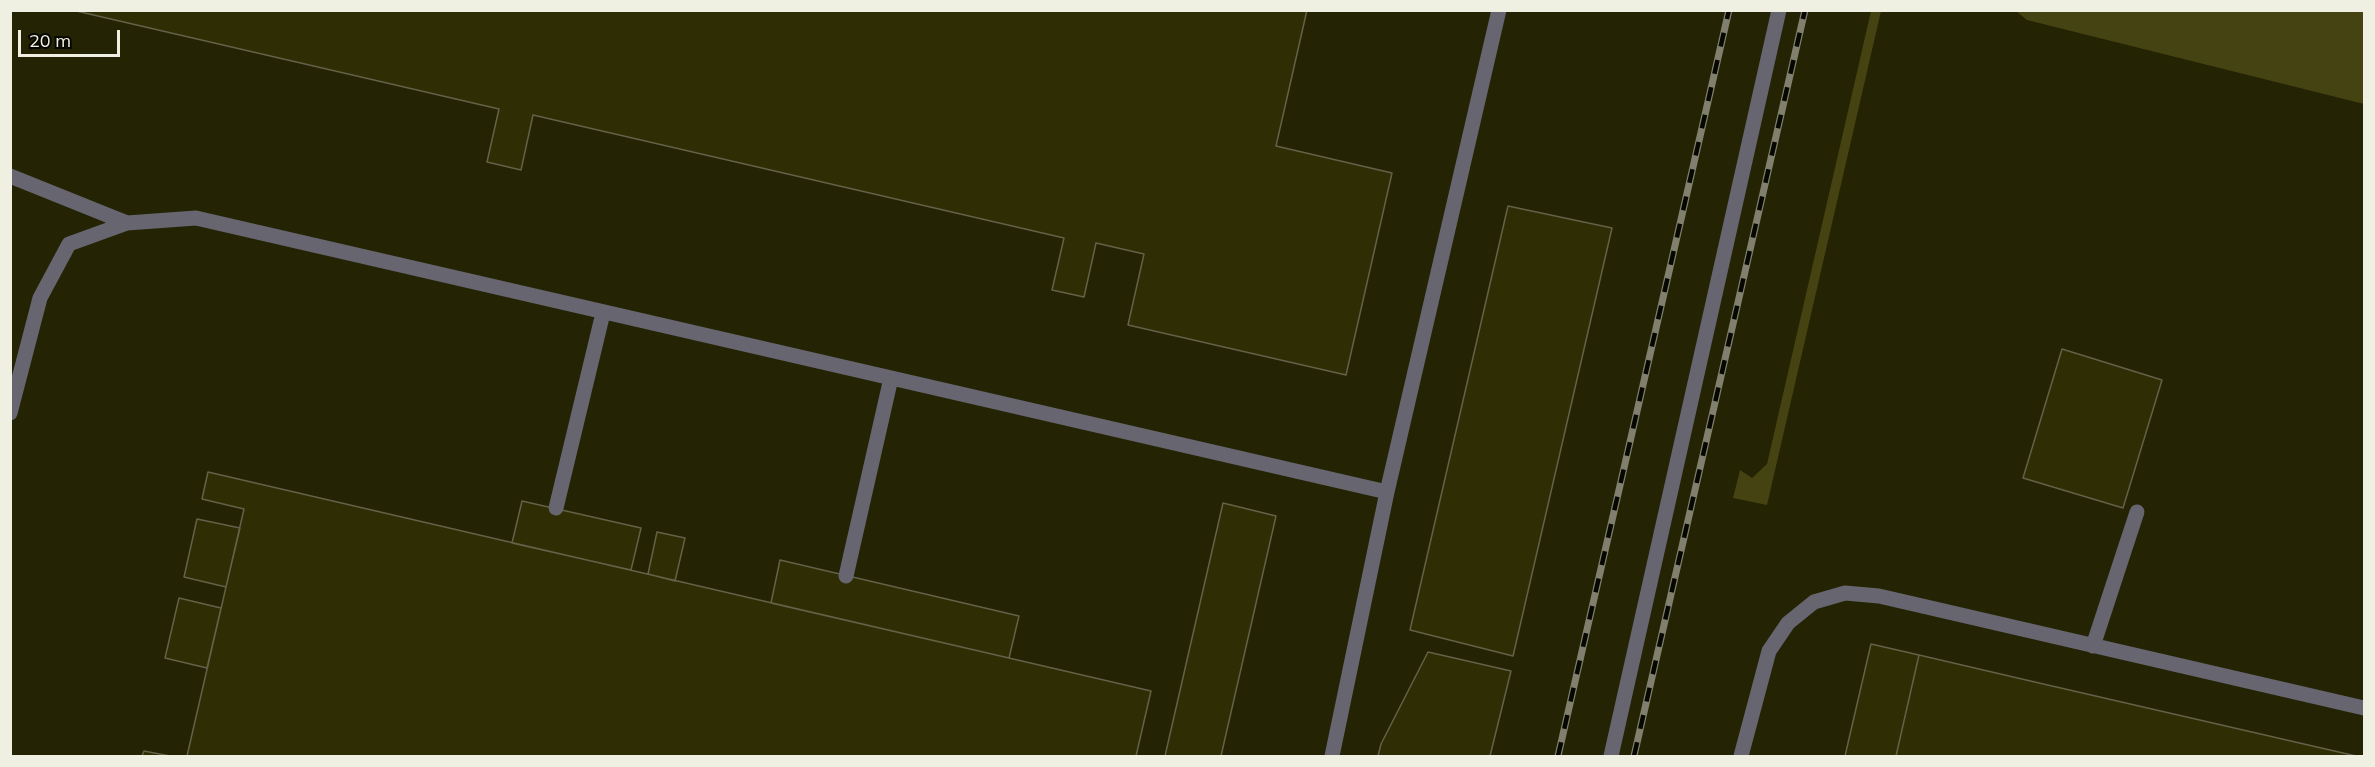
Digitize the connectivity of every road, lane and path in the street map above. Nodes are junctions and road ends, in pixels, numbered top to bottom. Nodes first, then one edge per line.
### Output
1 (1499, 10) edge
2 (1779, 10) edge
3 (10, 176) edge
4 (127, 224) junction
5 (603, 313) junction
6 (891, 378) junction
7 (10, 413) edge
8 (1387, 492) junction
9 (556, 508) dead end
10 (2137, 512) dead end
11 (846, 576) dead end
12 (2093, 646) junction
13 (2364, 708) edge
14 (1332, 756) edge
15 (1611, 756) edge
16 (1741, 756) edge

1 - 8 lane
2 - 15 lane
3 - 4 lane
4 - 5 lane
4 - 7 lane
5 - 6 lane
5 - 9 lane
6 - 8 lane
6 - 11 lane
8 - 14 lane
10 - 12 lane
12 - 13 lane
12 - 16 lane

